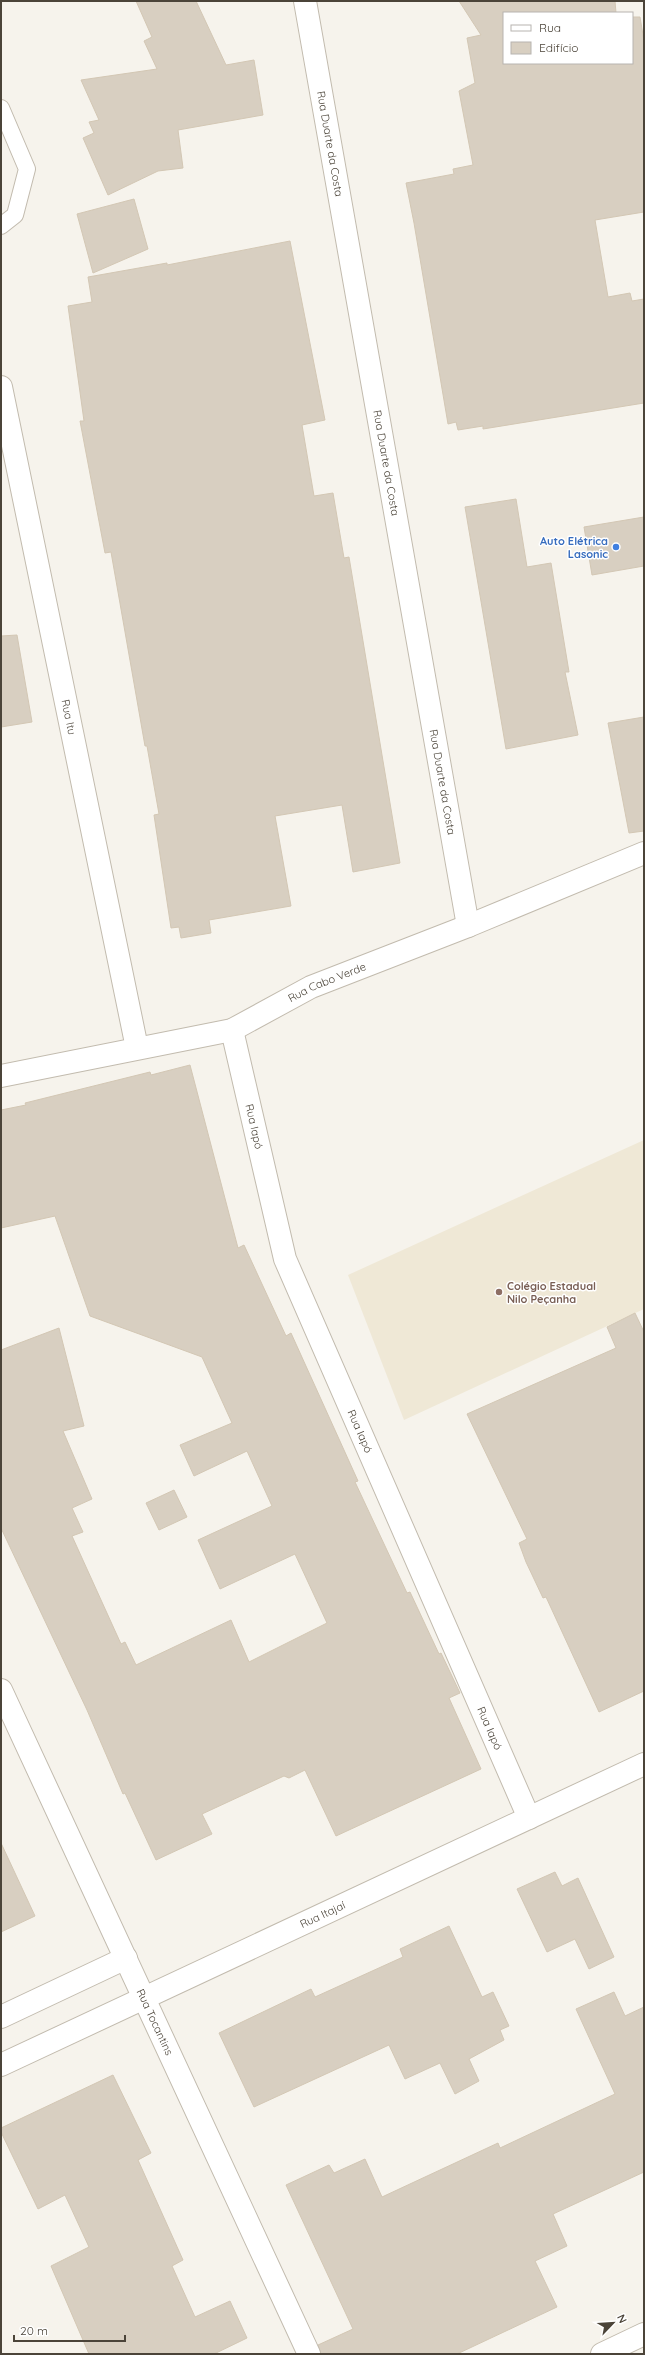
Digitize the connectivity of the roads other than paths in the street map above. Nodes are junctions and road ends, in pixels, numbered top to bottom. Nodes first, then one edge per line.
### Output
1 (304, 1) edge
2 (1, 108) edge
3 (1, 226) edge
4 (1, 387) edge
5 (644, 853) edge
6 (468, 926) junction
7 (232, 1030) junction
8 (137, 1048) junction
9 (1, 1076) edge
10 (1, 1690) edge
11 (644, 1764) edge
12 (529, 1818) junction
13 (126, 1958) junction
14 (144, 1997) junction
15 (1, 2017) edge
16 (1, 2065) edge
17 (644, 2334) edge
18 (309, 2354) edge
19 (602, 2354) edge

1 - 6 street, Rua Duarte da Costa
2 - 3 lane
4 - 8 street, Rua Itu
5 - 6 street, Rua Cabo Verde
6 - 7 street, Rua Cabo Verde
7 - 8 street, Rua Cabo Verde
7 - 12 street, Rua Iapó
8 - 9 street, Rua Cabo Verde
10 - 13 street, Rua Tocantins
11 - 12 street, Rua Itajaí
12 - 14 street, Rua Itajaí
13 - 14 street, Rua Tocantins
13 - 15 street
14 - 16 street, Rua Itajaí
14 - 18 street, Rua Tocantins
17 - 19 street

